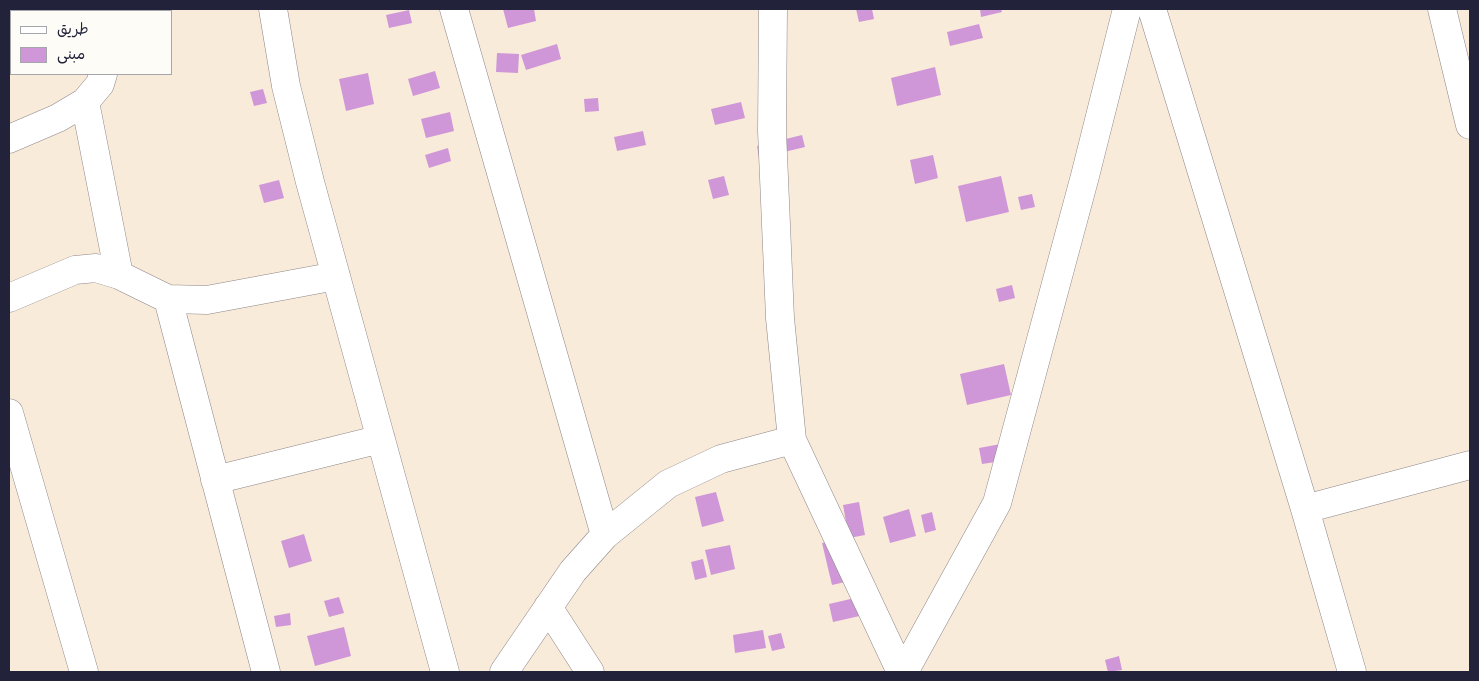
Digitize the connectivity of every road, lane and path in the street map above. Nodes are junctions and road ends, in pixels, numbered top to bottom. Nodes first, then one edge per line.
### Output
1 (273, 9) edge
2 (454, 9) edge
3 (774, 9) edge
4 (1127, 9) edge
5 (1152, 9) edge
6 (1442, 9) edge
7 (103, 75) edge
8 (85, 102) junction
9 (1470, 125) edge
10 (9, 139) edge
11 (119, 275) junction
12 (336, 276) junction
13 (9, 298) edge
14 (168, 299) junction
15 (9, 413) edge
16 (381, 439) junction
17 (792, 440) junction
18 (1470, 466) edge
19 (215, 480) junction
20 (1304, 509) junction
21 (605, 535) junction
22 (548, 607) junction
23 (84, 672) edge
24 (266, 672) edge
25 (445, 672) edge
26 (504, 672) edge
27 (590, 672) edge
28 (902, 672) edge
29 (1352, 672) edge

1 - 12 street
2 - 21 street
3 - 17 street
4 - 28 street
5 - 20 street
6 - 9 street
7 - 8 street
8 - 10 street
8 - 11 street
11 - 13 street
11 - 14 street
12 - 14 street
12 - 16 street
14 - 19 street
15 - 23 street
16 - 19 street
16 - 25 street
17 - 21 street
17 - 28 street
18 - 20 street
19 - 24 street
20 - 29 street
21 - 22 street
22 - 26 street
22 - 27 street

